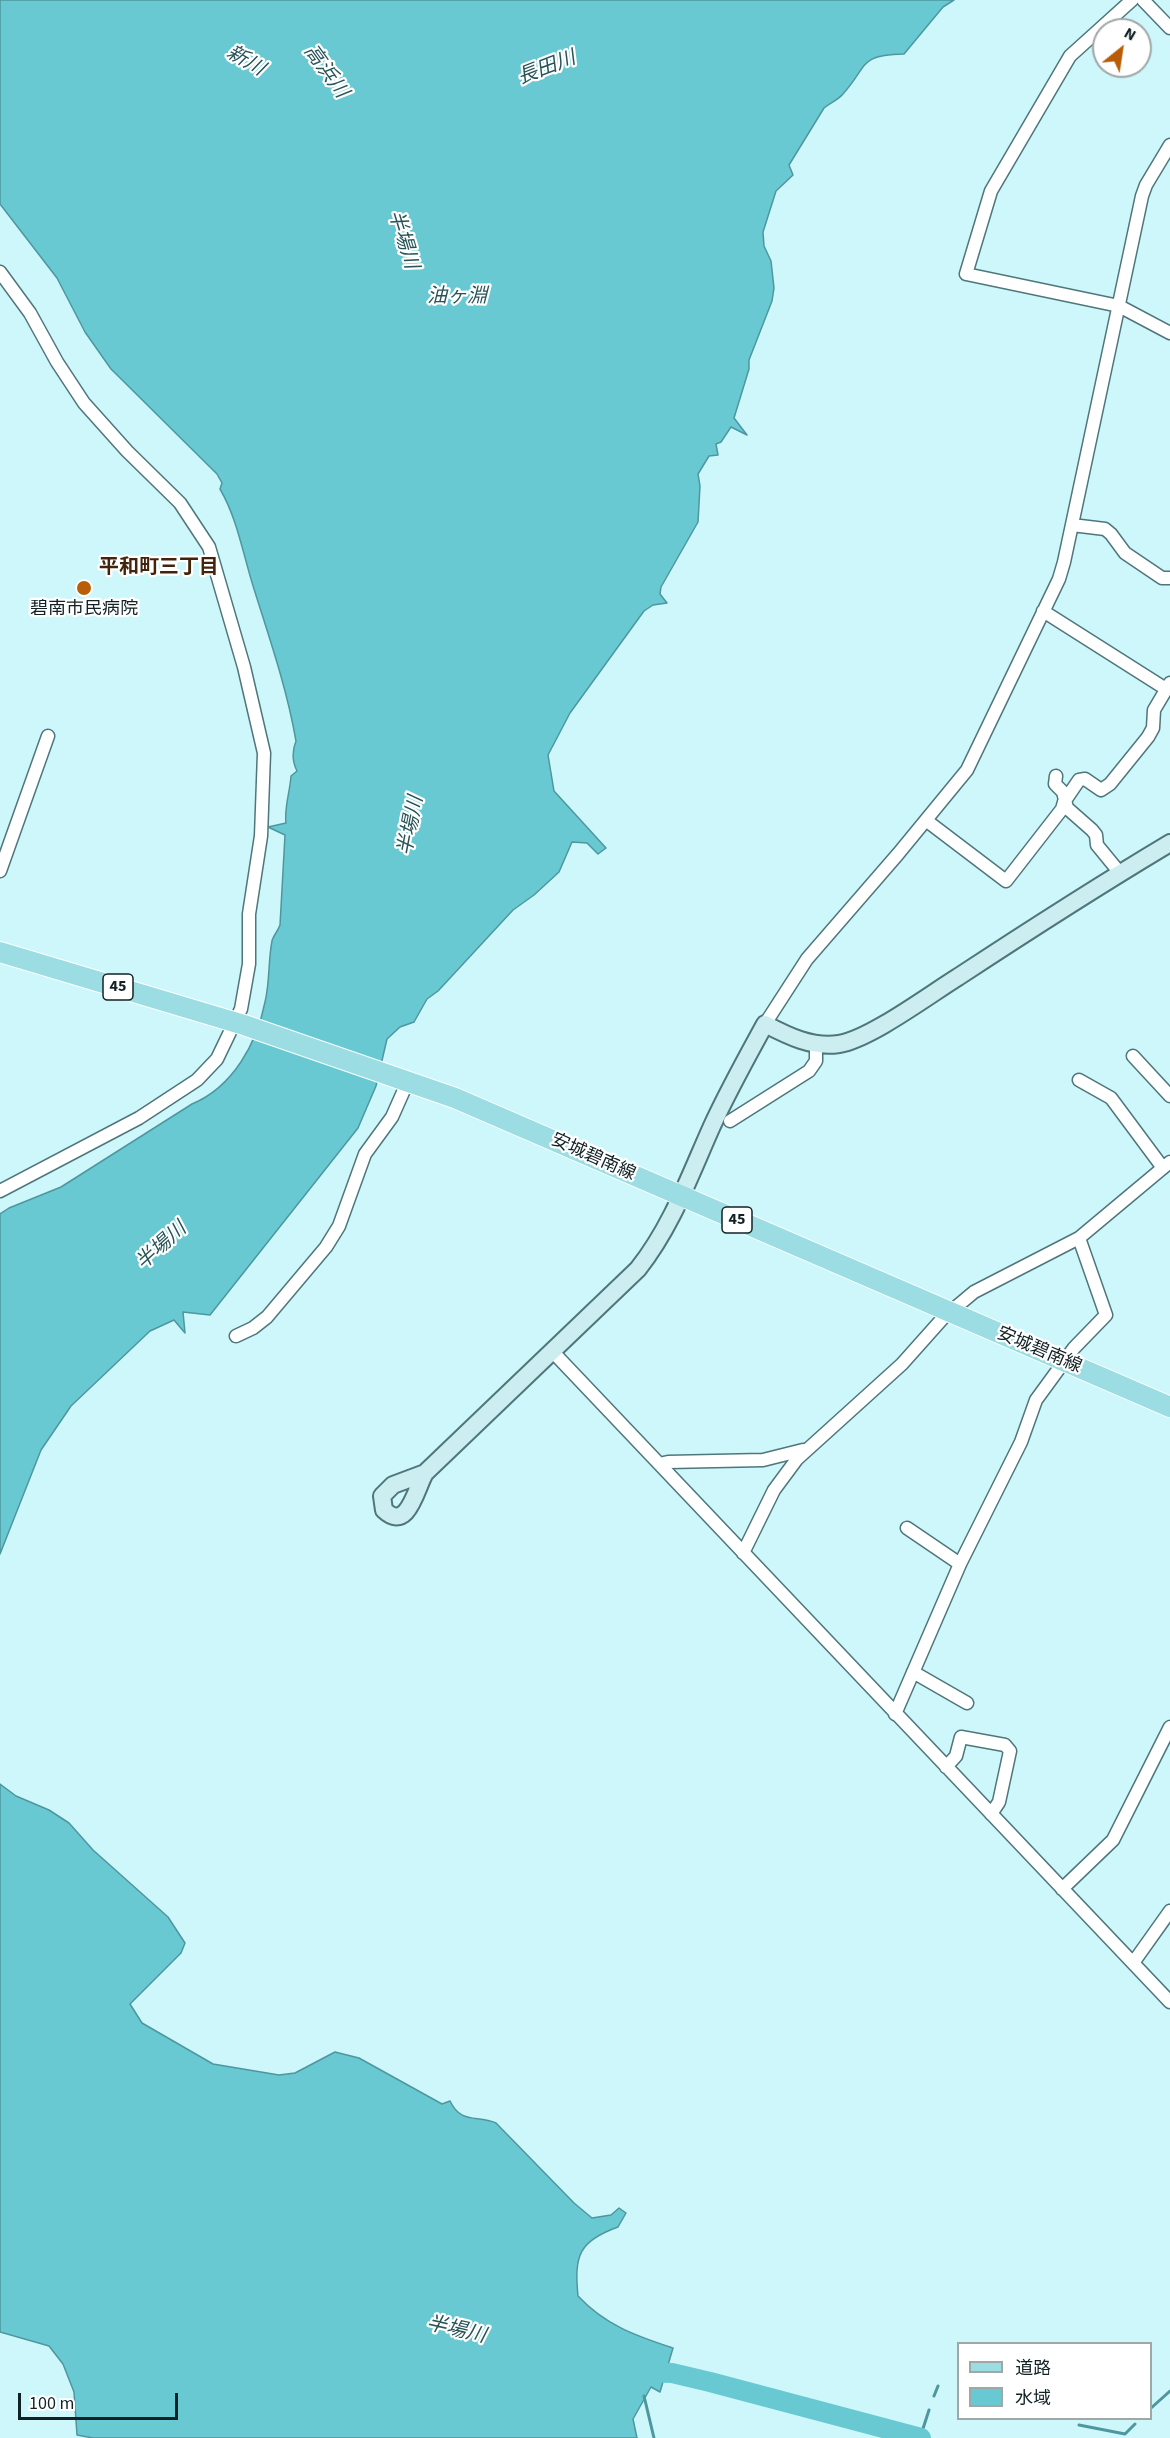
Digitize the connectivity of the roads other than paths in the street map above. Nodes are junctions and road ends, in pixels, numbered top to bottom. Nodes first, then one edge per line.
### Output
1 (1132, 0) edge
2 (1143, 0) edge
3 (1170, 28) edge
4 (1170, 145) edge
5 (0, 272) edge
6 (1119, 306) junction
7 (1170, 333) edge
8 (1072, 525) junction
9 (1170, 578) edge
10 (1043, 611) junction
11 (1168, 686) edge
12 (48, 736) dead end
13 (1056, 776) dead end
14 (1064, 802) junction
15 (927, 821) junction
16 (4, 843) edge
17 (1170, 843) edge
18 (0, 871) edge
19 (1120, 873) junction
20 (0, 952) edge
21 (240, 1024) junction
22 (765, 1024) junction
23 (816, 1044) junction
24 (1133, 1056) dead end
25 (1079, 1080) dead end
26 (408, 1081) junction
27 (1170, 1096) edge
28 (730, 1121) dead end
29 (1167, 1165) edge
30 (0, 1191) edge
31 (681, 1196) junction
32 (1079, 1238) junction
33 (950, 1312) junction
34 (236, 1336) dead end
35 (553, 1352) junction
36 (1065, 1362) junction
37 (1170, 1407) edge
38 (808, 1448) junction
39 (659, 1464) junction
40 (425, 1473) dead end
41 (907, 1528) dead end
42 (742, 1553) junction
43 (960, 1564) junction
44 (913, 1672) junction
45 (967, 1703) dead end
46 (895, 1713) junction
47 (1170, 1726) edge
48 (946, 1767) junction
49 (991, 1814) junction
50 (1062, 1889) junction
51 (1170, 1911) edge
52 (1133, 1963) junction
53 (1170, 2002) edge

1 - 6 street
2 - 3 street
4 - 6 street
5 - 21 street
6 - 7 street
6 - 8 street
8 - 9 street
8 - 10 street
10 - 11 street
10 - 15 street
11 - 14 street
12 - 16 street
13 - 14 street
14 - 15 street
14 - 19 street
15 - 22 street
16 - 18 street
17 - 19 street
19 - 23 street
20 - 21 main road, 安城碧南線 / 45
21 - 26 main road, 安城碧南線 / 45
21 - 30 street
22 - 23 street
22 - 31 street
23 - 28 street
24 - 27 street
25 - 29 street
26 - 31 main road, 安城碧南線 / 45
26 - 34 street
29 - 32 street
31 - 33 main road, 安城碧南線 / 45
31 - 35 street
32 - 33 street
32 - 36 street
33 - 36 main road, 安城碧南線 / 45
33 - 38 street
35 - 39 street
35 - 40 street
36 - 37 main road, 安城碧南線 / 45
36 - 43 street
38 - 39 street
38 - 42 street
39 - 42 street
41 - 43 street
42 - 46 street
43 - 44 street
44 - 45 street
44 - 46 street
46 - 48 street
47 - 50 street
48 - 49 street
48 - 49 street
49 - 50 street
50 - 52 street
51 - 52 street
52 - 53 street

